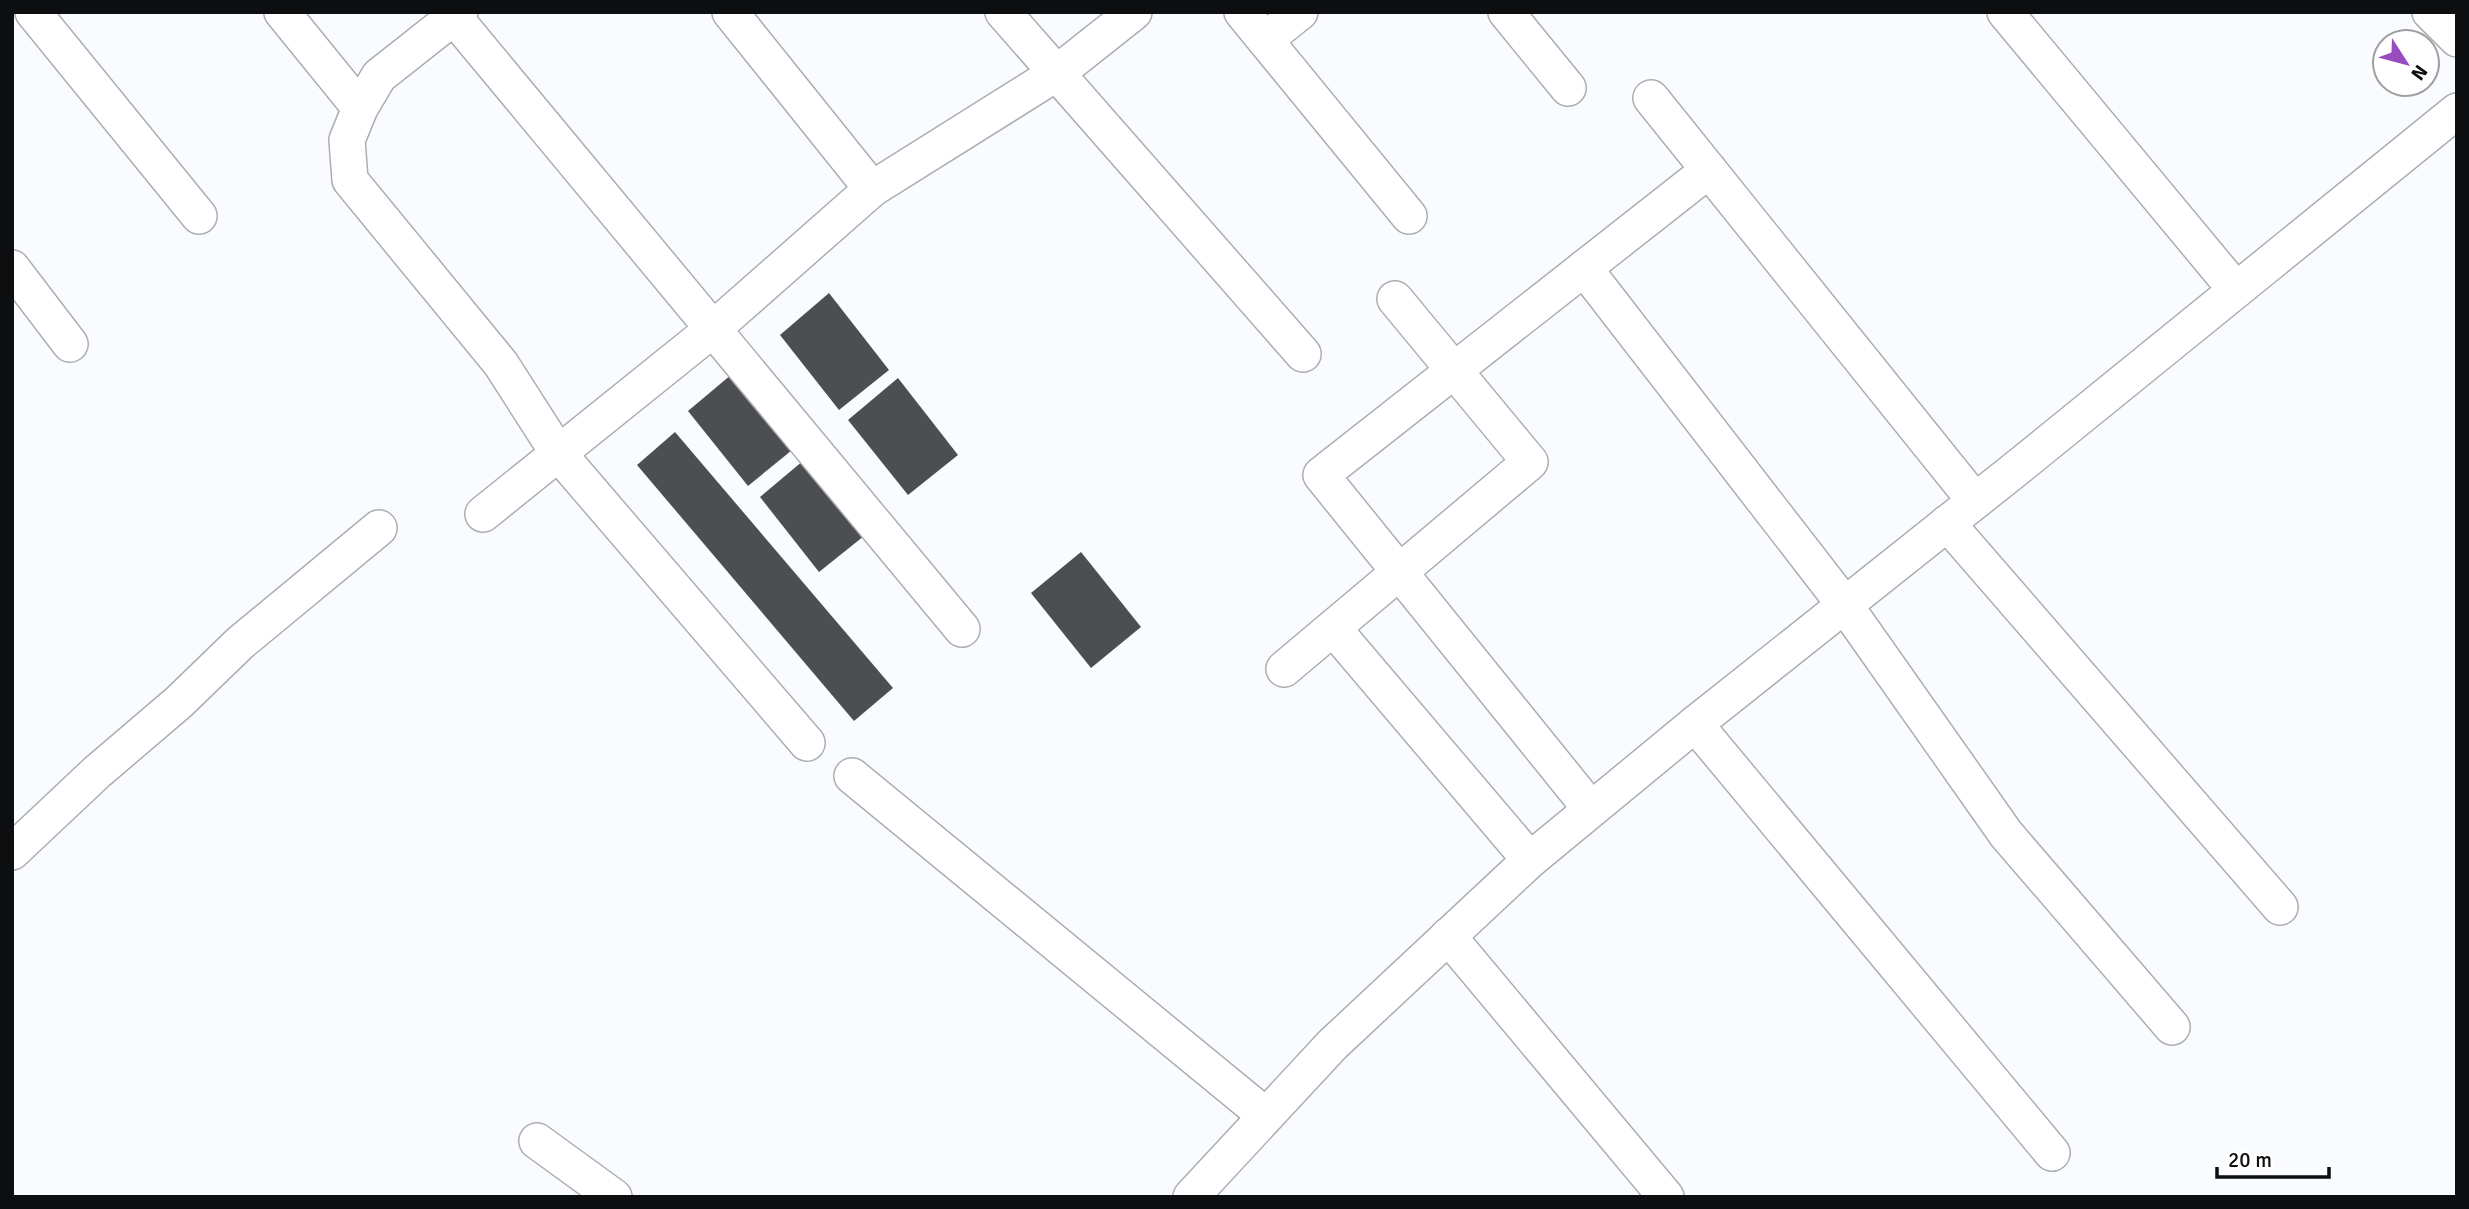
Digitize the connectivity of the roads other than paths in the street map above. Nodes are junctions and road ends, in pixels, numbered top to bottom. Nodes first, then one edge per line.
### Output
1 (33, 12) edge
2 (282, 12) edge
3 (730, 12) edge
4 (1003, 12) edge
5 (1134, 12) edge
6 (1242, 12) edge
7 (1300, 12) edge
8 (1506, 12) edge
9 (2005, 12) edge
10 (2430, 12) edge
11 (457, 15) edge
12 (1265, 40) junction
13 (2457, 40) edge
14 (1057, 73) junction
15 (1568, 88) dead end
16 (1651, 98) dead end
17 (360, 107) junction
18 (2454, 119) edge
19 (1709, 170) junction
20 (872, 189) junction
21 (199, 216) dead end
22 (1409, 216) dead end
23 (12, 268) edge
24 (1584, 268) junction
25 (2236, 290) junction
26 (1395, 299) dead end
27 (713, 329) junction
28 (70, 344) dead end
29 (1303, 354) dead end
30 (1454, 370) junction
31 (558, 453) junction
32 (1975, 501) junction
33 (483, 514) dead end
34 (1947, 523) junction
35 (379, 528) dead end
36 (1399, 572) junction
37 (1844, 604) junction
38 (962, 628) dead end
39 (1333, 628) junction
40 (1283, 670) dead end
41 (1695, 724) junction
42 (807, 743) dead end
43 (852, 776) dead end
44 (1590, 808) junction
45 (12, 852) edge
46 (1530, 860) junction
47 (2280, 907) dead end
48 (1448, 936) junction
49 (2172, 1027) dead end
50 (1266, 1115) junction
51 (537, 1141) dead end
52 (2052, 1153) dead end
53 (614, 1197) edge
54 (1191, 1197) edge
55 (1666, 1197) edge

1 - 21 street
2 - 17 street
3 - 20 street
4 - 14 street
5 - 14 street
6 - 12 street
7 - 12 street
8 - 15 street
9 - 25 street
10 - 13 street
11 - 17 street
11 - 27 street
12 - 22 street
14 - 20 street
14 - 29 street
16 - 19 street
17 - 31 street
18 - 25 street
19 - 24 street
19 - 32 street
20 - 27 street
23 - 28 street
24 - 30 street
24 - 37 street
25 - 32 street
26 - 30 street
27 - 31 street
27 - 38 street
30 - 36 street
30 - 36 street
31 - 33 street
31 - 42 street
32 - 34 street
34 - 37 street
34 - 47 street
35 - 45 street
36 - 39 street
36 - 44 street
37 - 41 street
37 - 49 street
39 - 40 street
39 - 46 street
41 - 44 street
41 - 52 street
43 - 50 street
44 - 46 street
46 - 48 street
48 - 50 street
48 - 55 street
50 - 54 street
51 - 53 street

